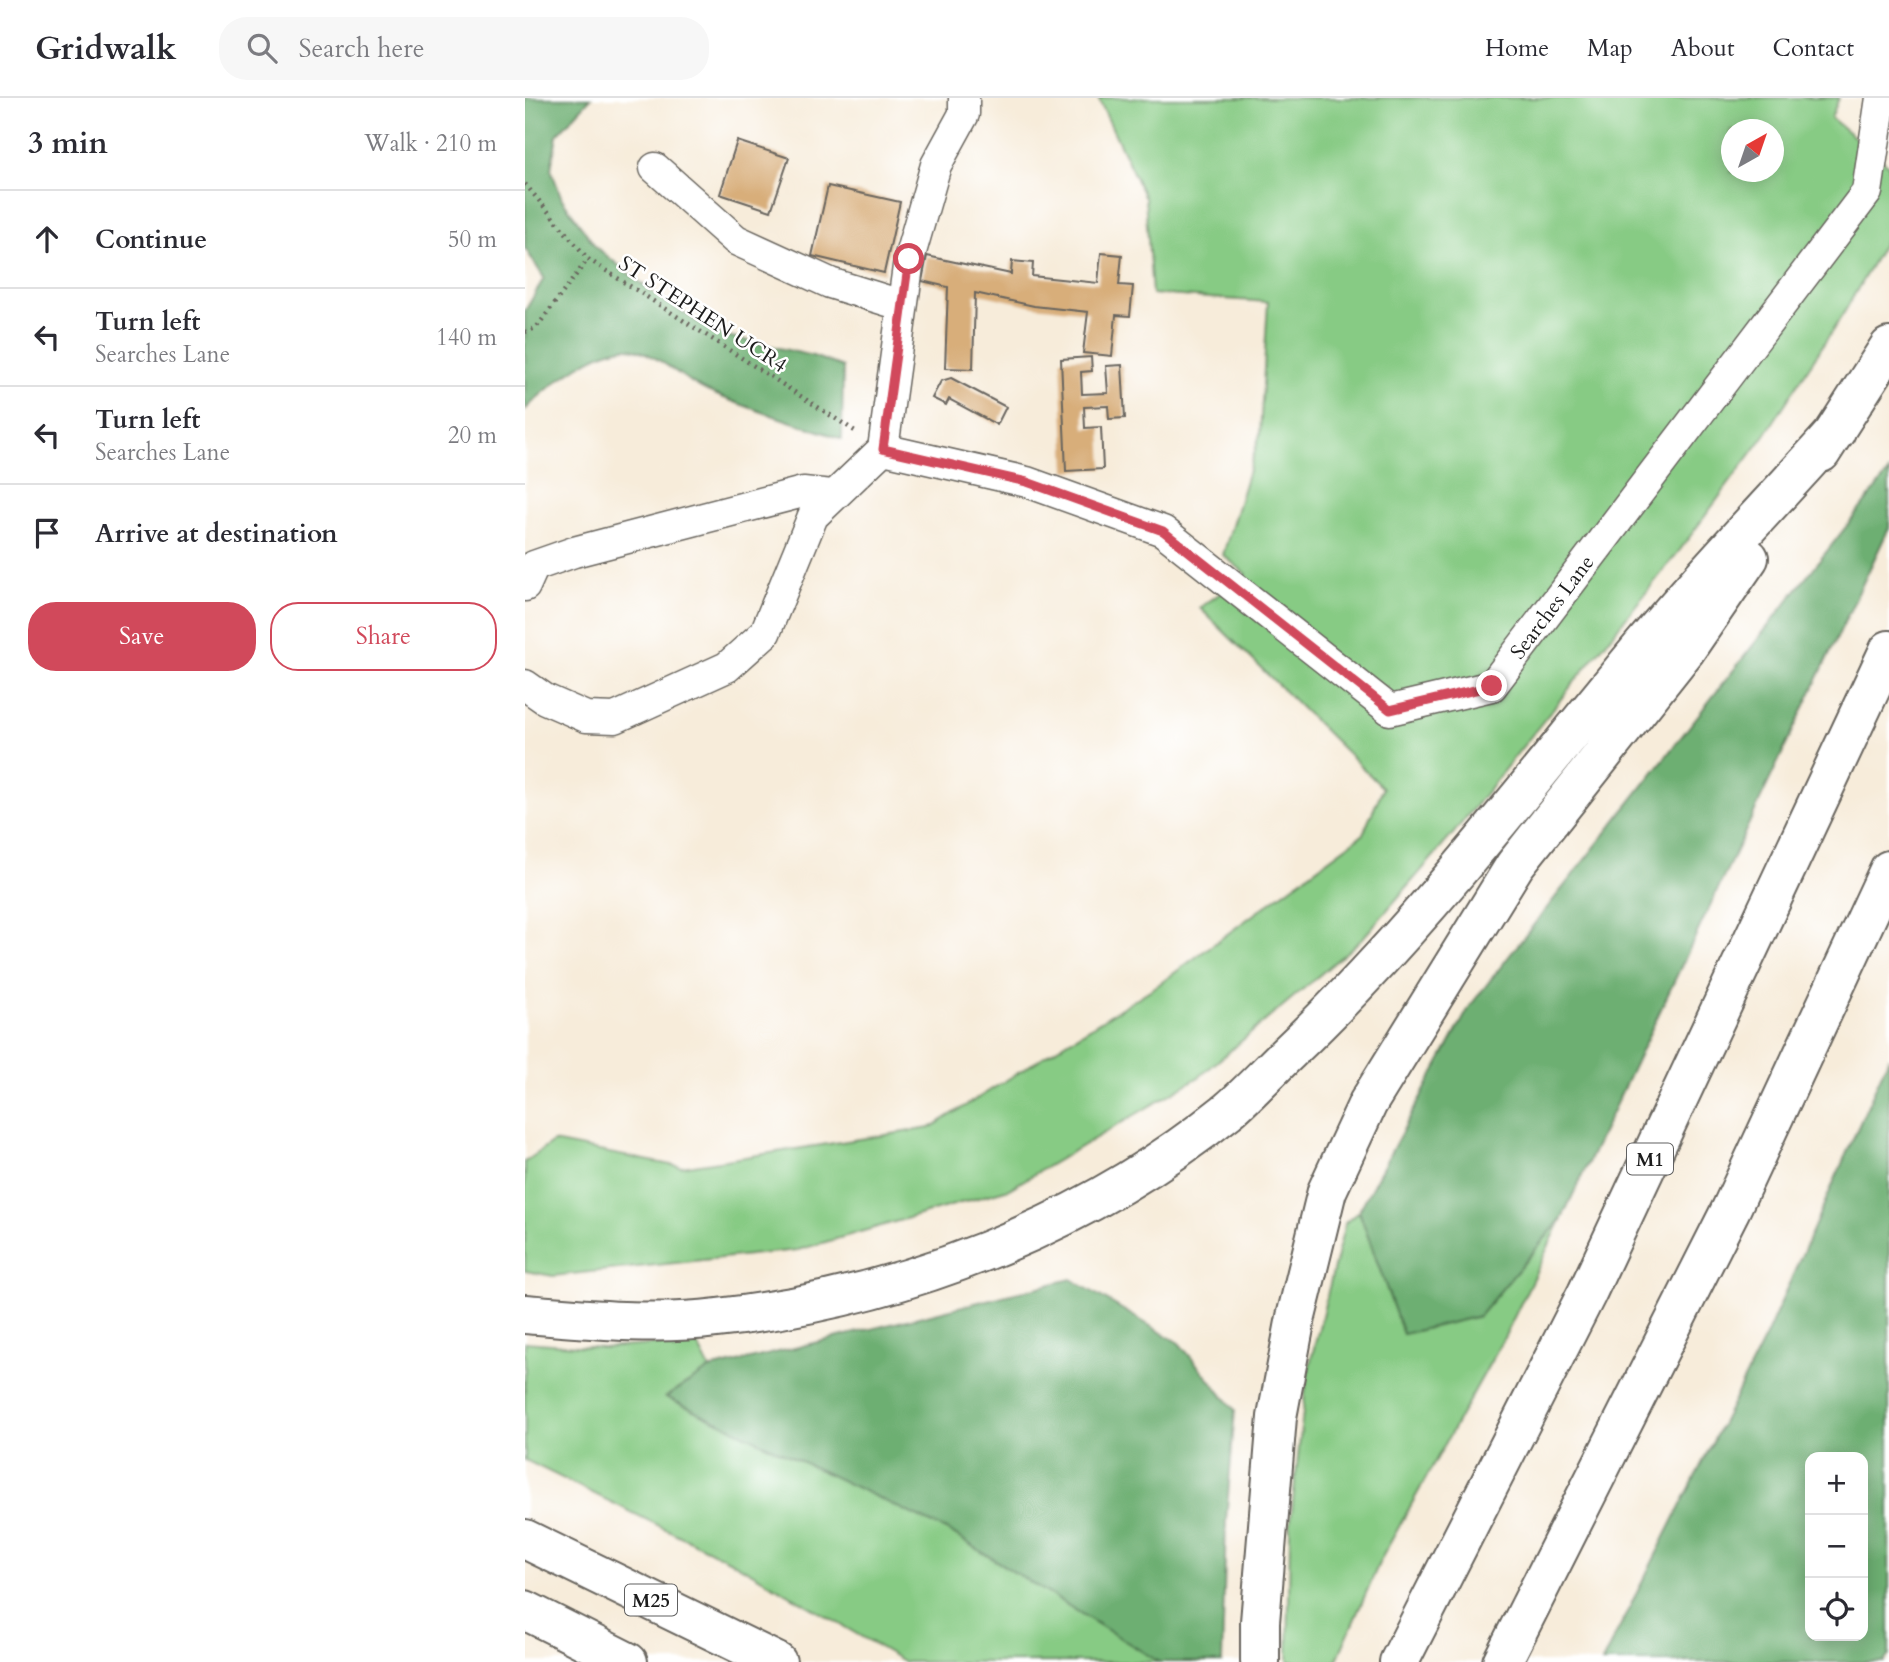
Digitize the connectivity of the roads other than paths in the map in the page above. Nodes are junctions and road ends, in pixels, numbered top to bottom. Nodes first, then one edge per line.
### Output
1 (964, 98) edge
2 (1881, 98) edge
3 (655, 168) dead end
4 (901, 305) junction
5 (1889, 347) edge
6 (1836, 431) junction
7 (883, 449) junction
8 (832, 495) junction
9 (525, 586) edge
10 (1889, 650) edge
11 (525, 685) edge
12 (1889, 870) edge
13 (525, 1314) edge
14 (525, 1539) edge
15 (525, 1610) edge
16 (628, 1662) edge
17 (776, 1662) edge
18 (1260, 1662) edge
19 (1399, 1662) edge
20 (1502, 1662) edge

1 - 4 street
2 - 7 street, Searches Lane
3 - 4 street
4 - 7 street
5 - 6 highway
6 - 13 highway
6 - 18 highway
7 - 8 street
8 - 9 street
8 - 11 street
10 - 19 highway, M1
12 - 20 highway
14 - 17 highway, M25
15 - 16 highway

